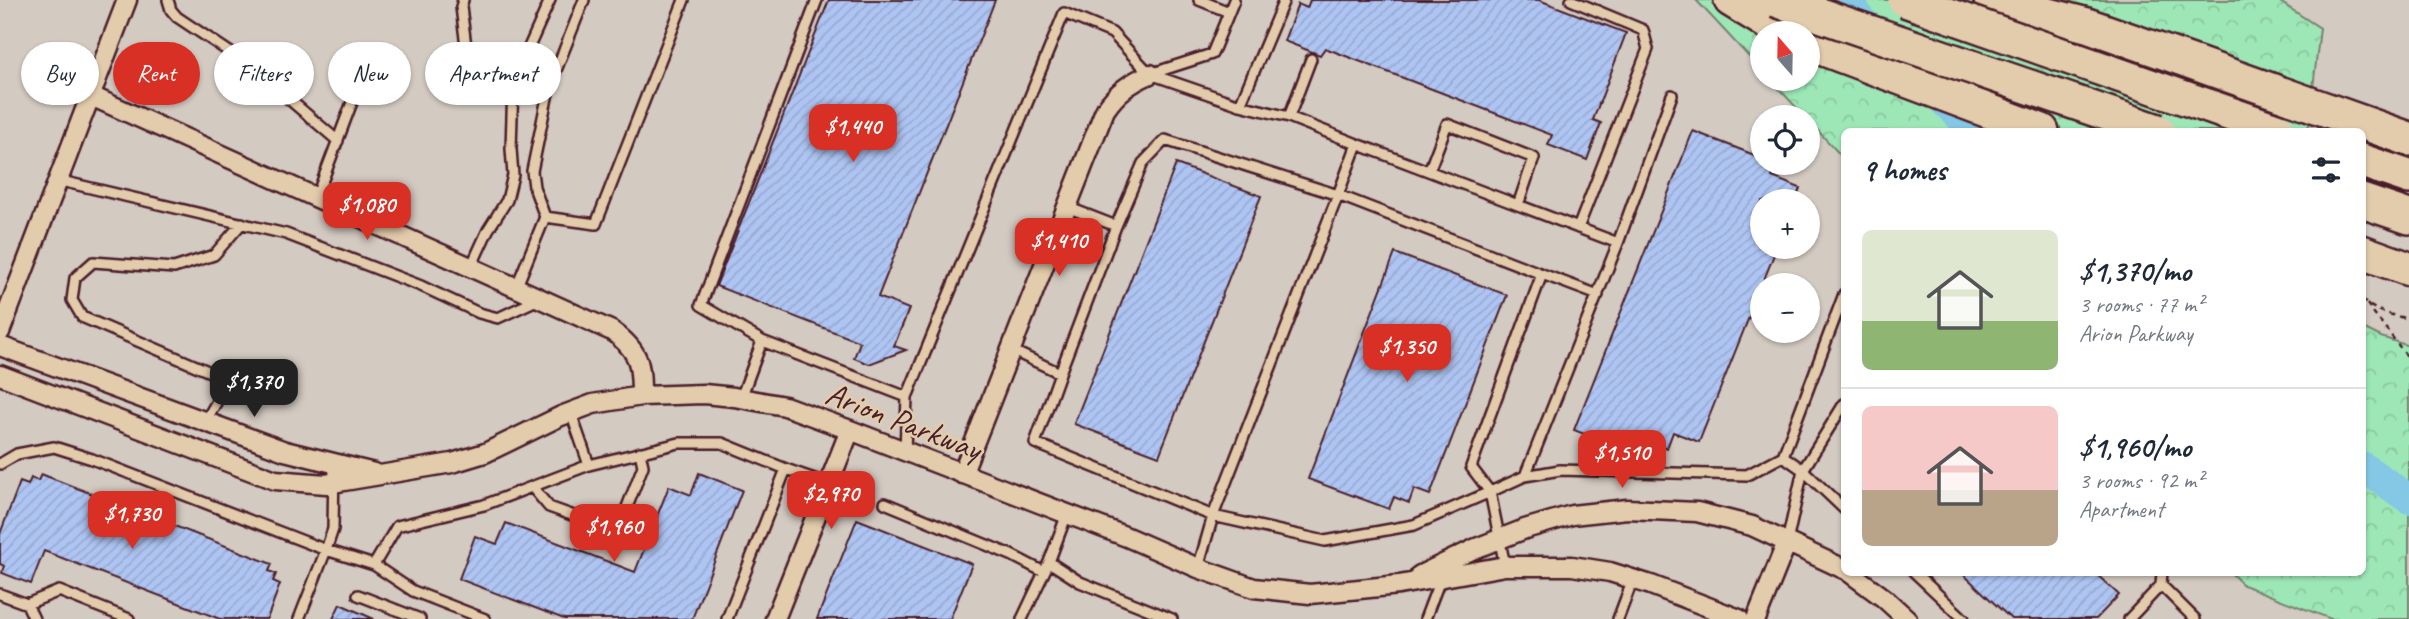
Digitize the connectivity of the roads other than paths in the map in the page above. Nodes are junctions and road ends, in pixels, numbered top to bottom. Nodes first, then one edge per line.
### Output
1 (127, 0) edge
2 (168, 0) edge
3 (463, 0) edge
4 (550, 0) edge
5 (584, 0) edge
6 (684, 0) edge
7 (817, 0) edge
8 (1199, 0) edge
9 (1234, 0) edge
10 (1284, 0) edge
11 (1571, 0) edge
12 (1731, 0) edge
13 (1776, 0) edge
14 (1905, 0) edge
15 (1990, 0) edge
16 (1229, 12) junction
17 (1765, 21) edge
18 (465, 42) edge
19 (531, 42) edge
20 (1820, 48) edge
21 (1311, 59) dead end
22 (99, 70) edge
23 (1150, 74) junction
24 (1672, 95) dead end
25 (99, 100) edge
26 (85, 105) edge
27 (351, 105) edge
28 (512, 105) edge
29 (1240, 105) junction
30 (1289, 117) junction
31 (2034, 128) edge
32 (2149, 128) edge
33 (2270, 128) edge
34 (2409, 139) edge
35 (338, 141) junction
36 (1357, 144) junction
37 (2366, 162) edge
38 (1429, 171) junction
39 (2409, 177) edge
40 (57, 180) junction
41 (1338, 195) junction
42 (316, 198) junction
43 (2366, 202) edge
44 (1518, 205) junction
45 (1067, 207) junction
46 (545, 217) junction
47 (2409, 217) edge
48 (242, 223) junction
49 (1116, 226) junction
50 (1577, 228) junction
51 (1618, 243) junction
52 (2366, 254) edge
53 (471, 267) junction
54 (2402, 267) edge
55 (1542, 274) junction
56 (516, 288) junction
57 (1598, 295) junction
58 (540, 299) junction
59 (1841, 302) edge
60 (0, 332) edge
61 (762, 341) junction
62 (0, 345) edge
63 (1011, 349) junction
64 (1060, 373) junction
65 (0, 375) edge
66 (641, 396) junction
67 (907, 397) junction
68 (741, 398) junction
69 (1841, 409) edge
70 (571, 412) junction
71 (205, 422) junction
72 (850, 430) junction
73 (905, 451) junction
74 (640, 452) junction
75 (1783, 456) junction
76 (0, 464) edge
77 (334, 464) junction
78 (589, 465) junction
79 (786, 469) junction
80 (1803, 470) junction
81 (962, 474) junction
82 (384, 475) junction
83 (1525, 476) junction
84 (333, 483) junction
85 (829, 484) junction
86 (532, 487) junction
87 (1490, 492) junction
88 (885, 503) dead end
89 (1841, 506) edge
90 (1067, 514) junction
91 (1213, 516) junction
92 (1499, 539) junction
93 (1787, 542) junction
94 (326, 550) junction
95 (1049, 562) junction
96 (374, 565) junction
97 (1506, 566) junction
98 (1198, 568) junction
99 (1841, 568) edge
100 (1044, 572) junction
101 (1854, 576) edge
102 (1918, 576) edge
103 (2162, 576) edge
104 (1441, 578) junction
105 (1633, 579) junction
106 (1399, 585) junction
107 (2161, 585) junction
108 (0, 594) edge
109 (358, 595) dead end
110 (27, 604) junction
111 (2190, 617) edge
112 (34, 619) edge
113 (129, 619) edge
114 (299, 619) edge
115 (420, 619) edge
116 (485, 619) edge
117 (727, 619) edge
118 (775, 619) edge
119 (1022, 619) edge
120 (1172, 619) edge
121 (1425, 619) edge
122 (1618, 619) edge
123 (1739, 619) edge
124 (1756, 619) edge
125 (1907, 619) edge
126 (1964, 619) edge
127 (2129, 619) edge

1 - 22 street
2 - 35 lane
3 - 18 lane
4 - 19 lane
5 - 46 lane
6 - 46 lane
7 - 61 lane
8 - 16 lane
9 - 16 lane
10 - 29 lane
11 - 50 lane
12 - 17 highway
13 - 32 highway, bridge
14 - 33 highway, bridge
15 - 34 highway
16 - 23 lane
20 - 31 highway
21 - 30 lane
23 - 29 lane
23 - 45 street
23 - 67 lane
24 - 51 lane
25 - 42 street
26 - 40 street
27 - 35 lane
28 - 53 lane
29 - 30 lane
30 - 36 lane
35 - 42 lane
36 - 38 lane
36 - 41 lane
37 - 39 highway
38 - 44 lane
38 - 44 lane
40 - 48 lane
40 - 60 street
41 - 49 lane
41 - 55 lane
41 - 91 lane
42 - 53 street
43 - 47 highway
44 - 50 lane
45 - 49 lane
45 - 63 street
46 - 56 lane
48 - 58 lane
48 - 71 lane
49 - 64 lane
50 - 51 lane
51 - 57 lane
52 - 54 highway
53 - 56 street
55 - 57 lane
55 - 87 lane
56 - 58 street
57 - 83 lane
58 - 66 street
59 - 75 lane
61 - 67 lane
61 - 68 lane
62 - 71 street, Arion Parkway
63 - 64 lane
63 - 81 street
64 - 91 lane
65 - 84 street, Arion Parkway
66 - 68 street, Arion Parkway
66 - 70 street, Arion Parkway
67 - 73 lane
68 - 72 street, Arion Parkway
69 - 80 lane
70 - 78 lane
70 - 82 street, Arion Parkway
71 - 77 street, Arion Parkway
72 - 73 street, Arion Parkway
72 - 85 street
73 - 81 street, Arion Parkway
74 - 78 lane
74 - 79 lane
74 - 86 lane
75 - 80 lane
75 - 83 lane
76 - 94 lane
77 - 82 street, Arion Parkway
77 - 84 lane
78 - 86 lane
79 - 85 lane
79 - 117 lane
80 - 89 lane
80 - 93 lane
81 - 90 street, Arion Parkway
82 - 84 street, Arion Parkway
83 - 87 lane
84 - 94 lane
85 - 118 street
86 - 96 lane
87 - 91 lane
87 - 92 lane
88 - 100 lane
90 - 95 lane
90 - 98 street, Arion Parkway
91 - 98 lane
92 - 93 street, Arion Parkway
92 - 97 lane
92 - 106 street, Arion Parkway
93 - 99 street, Arion Parkway
93 - 124 street
94 - 96 lane
94 - 114 lane
95 - 100 lane
95 - 120 lane
96 - 116 lane
97 - 104 street, Arion Parkway
97 - 105 street, Arion Parkway
98 - 106 street, Arion Parkway
100 - 119 lane
101 - 125 street
102 - 126 lane
103 - 107 lane
104 - 106 street, Arion Parkway
104 - 121 lane
105 - 122 lane
105 - 123 street, Arion Parkway
107 - 111 lane
107 - 127 lane
108 - 110 lane
109 - 115 lane
110 - 112 lane
110 - 113 lane

